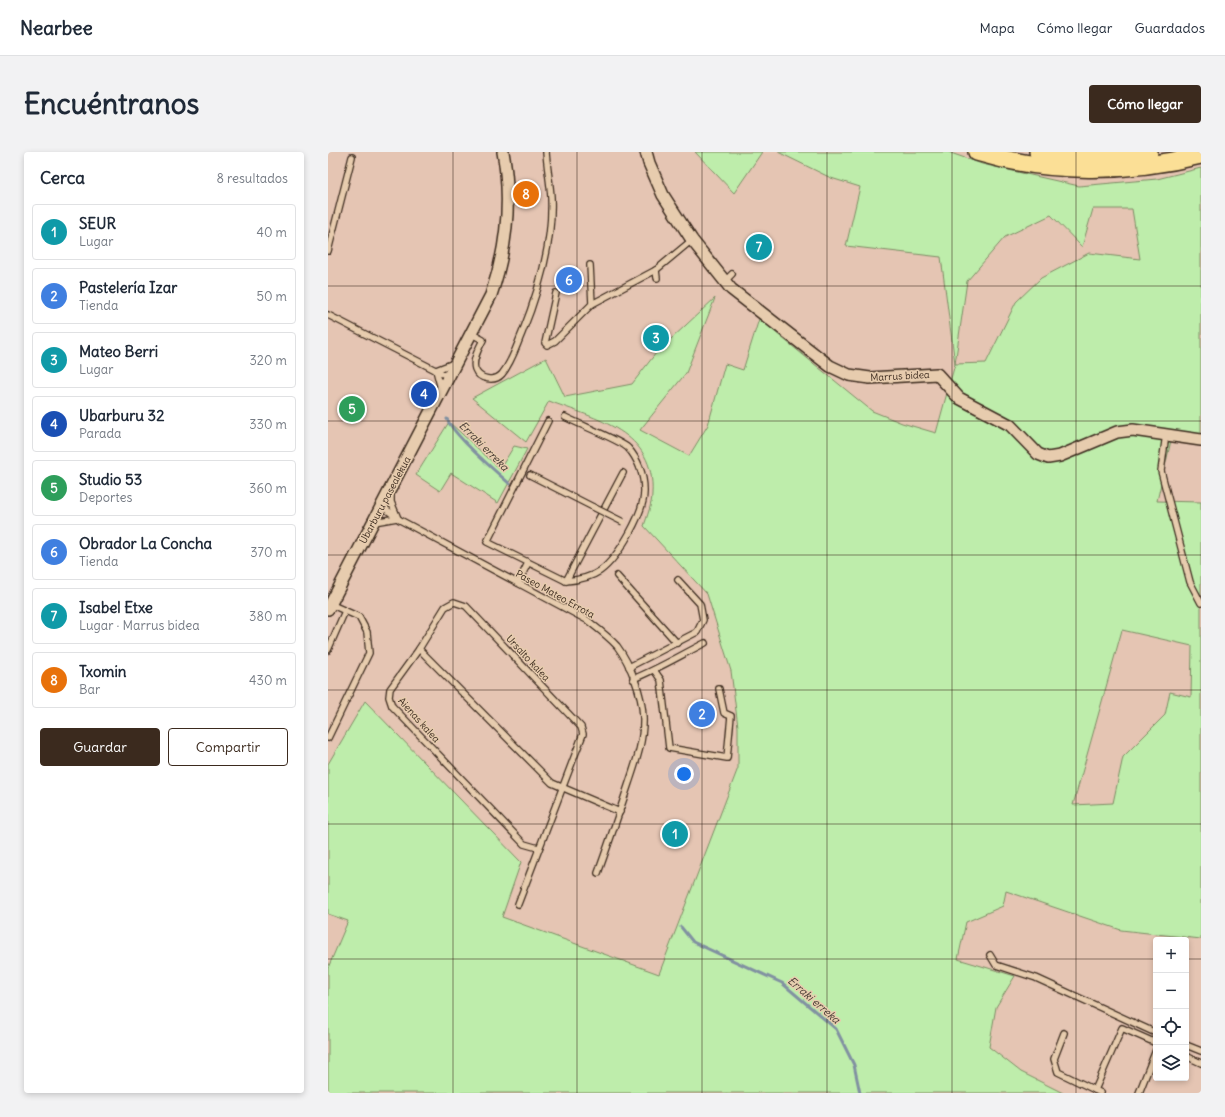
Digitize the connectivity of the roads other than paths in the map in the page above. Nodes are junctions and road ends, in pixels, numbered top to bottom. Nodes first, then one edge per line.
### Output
1 (503, 152) edge
2 (546, 152) edge
3 (646, 152) edge
4 (977, 152) edge
5 (1038, 152) edge
6 (1149, 152) edge
7 (1201, 154) edge
8 (352, 157) dead end
9 (692, 240) junction
10 (328, 251) edge
11 (667, 253) dead end
12 (670, 258) junction
13 (590, 265) dead end
14 (656, 270) junction
15 (657, 278) dead end
16 (556, 293) dead end
17 (592, 304) junction
18 (328, 315) edge
19 (472, 334) junction
20 (458, 362) junction
21 (436, 370) junction
22 (449, 377) junction
23 (442, 392) junction
24 (565, 417) dead end
25 (548, 421) dead end
26 (1166, 434) junction
27 (1201, 440) edge
28 (623, 473) dead end
29 (530, 475) dead end
30 (390, 490) junction
31 (382, 506) junction
32 (395, 518) junction
33 (374, 522) junction
34 (632, 526) junction
35 (528, 564) junction
36 (617, 576) dead end
37 (678, 580) dead end
38 (566, 582) junction
39 (518, 583) junction
40 (1201, 603) edge
41 (329, 607) edge
42 (345, 611) junction
43 (677, 643) junction
44 (705, 643) dead end
45 (419, 649) junction
46 (328, 650) edge
47 (629, 667) junction
48 (654, 670) junction
49 (633, 679) junction
50 (719, 688) dead end
51 (328, 738) edge
52 (563, 788) junction
53 (620, 812) junction
54 (538, 848) junction
55 (598, 873) dead end
56 (518, 904) dead end
57 (990, 955) dead end
58 (1153, 1032) edge
59 (1064, 1033) dead end
60 (1153, 1042) edge
61 (1189, 1046) edge
62 (1201, 1051) edge
63 (1189, 1057) edge
64 (1153, 1058) edge
65 (1201, 1063) edge
66 (1098, 1092) edge
67 (1139, 1093) edge

1 - 19 street, Ubarburu pasealekua
2 - 19 lane
3 - 9 street, Marrus bidea
4 - 7 main road
5 - 6 main road
8 - 10 lane
9 - 12 lane
9 - 26 street, Marrus bidea
11 - 12 lane
12 - 14 lane
13 - 17 lane
14 - 15 lane
14 - 17 lane
16 - 17 lane
18 - 21 lane
19 - 20 street, Ubarburu pasealekua
20 - 21 lane
20 - 22 street, Ubarburu pasealekua
21 - 22 lane
21 - 23 lane
22 - 23 street, Ubarburu pasealekua
23 - 30 street, Ubarburu pasealekua
24 - 34 lane
25 - 35 lane
26 - 27 street, Marrus bidea
26 - 40 lane
28 - 38 lane
29 - 34 lane, bridge
30 - 31 street, Ubarburu pasealekua
30 - 32 lane
31 - 32 lane, Paseo Mateo Errota
31 - 33 street, Ubarburu pasealekua
32 - 33 lane
32 - 39 lane, Paseo Mateo Errota
33 - 41 street, Ubarburu pasealekua
34 - 38 lane
35 - 38 lane
35 - 39 lane
36 - 43 lane
37 - 43 lane
39 - 47 lane, Paseo Mateo Errota
41 - 42 lane
42 - 46 lane
42 - 51 lane
43 - 47 lane
44 - 48 lane
45 - 52 lane
45 - 52 lane, Ursalto kalea
45 - 54 lane, Aienas kalea
47 - 49 lane, Paseo Mateo Errota
48 - 49 lane
48 - 50 lane
49 - 53 lane, Paseo Mateo Errota
52 - 53 lane
52 - 54 lane, Ursalto kalea
53 - 55 lane, Paseo Mateo Errota
54 - 56 lane, Ursalto kalea
57 - 58 lane
59 - 66 lane
60 - 66 lane
61 - 62 lane
63 - 65 lane
64 - 67 lane

